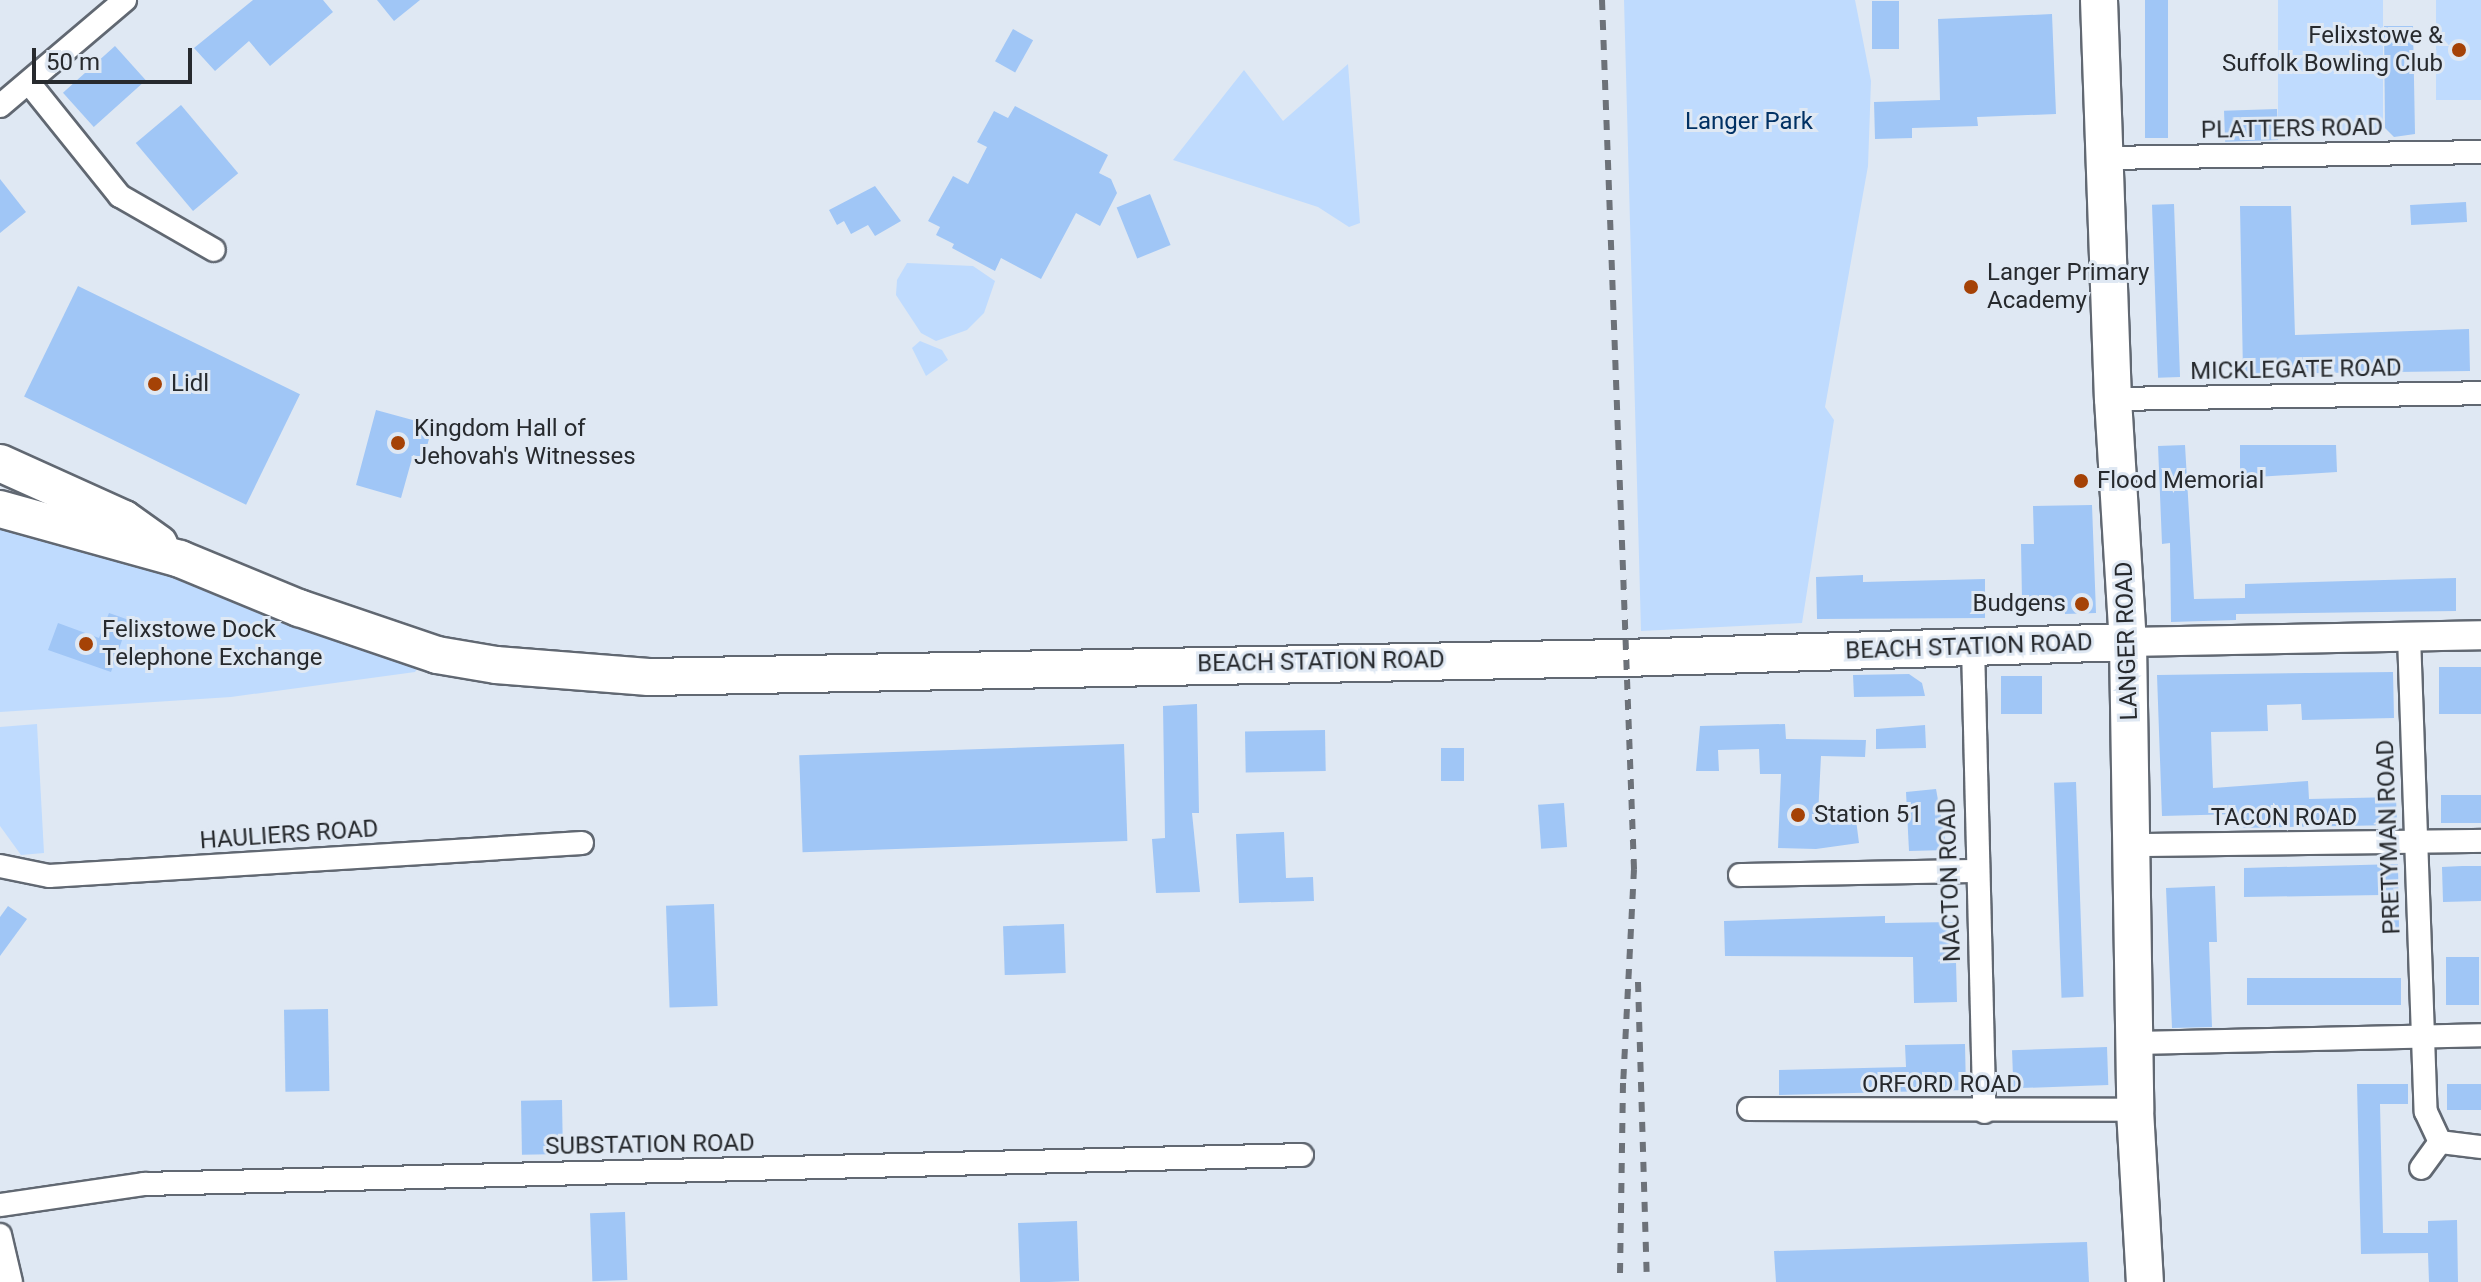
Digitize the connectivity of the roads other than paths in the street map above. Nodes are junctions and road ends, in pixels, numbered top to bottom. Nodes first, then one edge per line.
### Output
1 (125, 0) edge
2 (2099, 0) edge
3 (29, 83) junction
4 (0, 106) edge
5 (2481, 152) edge
6 (2104, 158) junction
7 (214, 250) dead end
8 (2481, 393) edge
9 (2113, 399) junction
10 (0, 463) edge
11 (0, 509) edge
12 (180, 559) junction
13 (2481, 635) edge
14 (2409, 636) junction
15 (2128, 642) junction
16 (1973, 646) junction
17 (2481, 841) edge
18 (582, 843) dead end
19 (2414, 844) junction
20 (2135, 845) junction
21 (0, 866) edge
22 (1976, 871) junction
23 (1740, 875) dead end
24 (2422, 1035) junction
25 (2481, 1035) edge
26 (2136, 1043) junction
27 (1749, 1109) dead end
28 (2135, 1110) junction
29 (1984, 1112) junction
30 (2440, 1142) junction
31 (2481, 1147) edge
32 (1302, 1155) dead end
33 (2421, 1168) dead end
34 (0, 1205) edge
35 (0, 1235) edge
36 (11, 1282) edge
37 (2145, 1282) edge

1 - 3 street
2 - 6 main road, LANGER ROAD
3 - 4 street
3 - 7 street
5 - 6 street, PLATTERS ROAD
6 - 9 main road, LANGER ROAD
8 - 9 street, MICKLEGATE ROAD
9 - 15 main road, LANGER ROAD
10 - 12 main road, BEACH STATION ROAD
11 - 12 main road, BEACH STATION ROAD
12 - 16 main road, BEACH STATION ROAD
13 - 14 street, BEACH STATION ROAD
14 - 15 street, BEACH STATION ROAD
14 - 19 street, PRETYMAN ROAD
15 - 16 main road, BEACH STATION ROAD
15 - 20 main road, LANGER ROAD
16 - 22 street, NACTON ROAD
17 - 19 street, TACON ROAD
18 - 21 street, HAULIERS ROAD
19 - 20 street, TACON ROAD
19 - 24 street, PRETYMAN ROAD
20 - 26 main road, LANGER ROAD
22 - 23 street
22 - 29 street, NACTON ROAD
24 - 25 street
24 - 26 street
24 - 30 street, PRETYMAN ROAD
26 - 28 main road, LANGER ROAD
27 - 29 street, ORFORD ROAD
28 - 29 street, ORFORD ROAD
28 - 37 main road, LANGER ROAD
30 - 31 street
30 - 33 street
32 - 34 street, SUBSTATION ROAD
35 - 36 street

